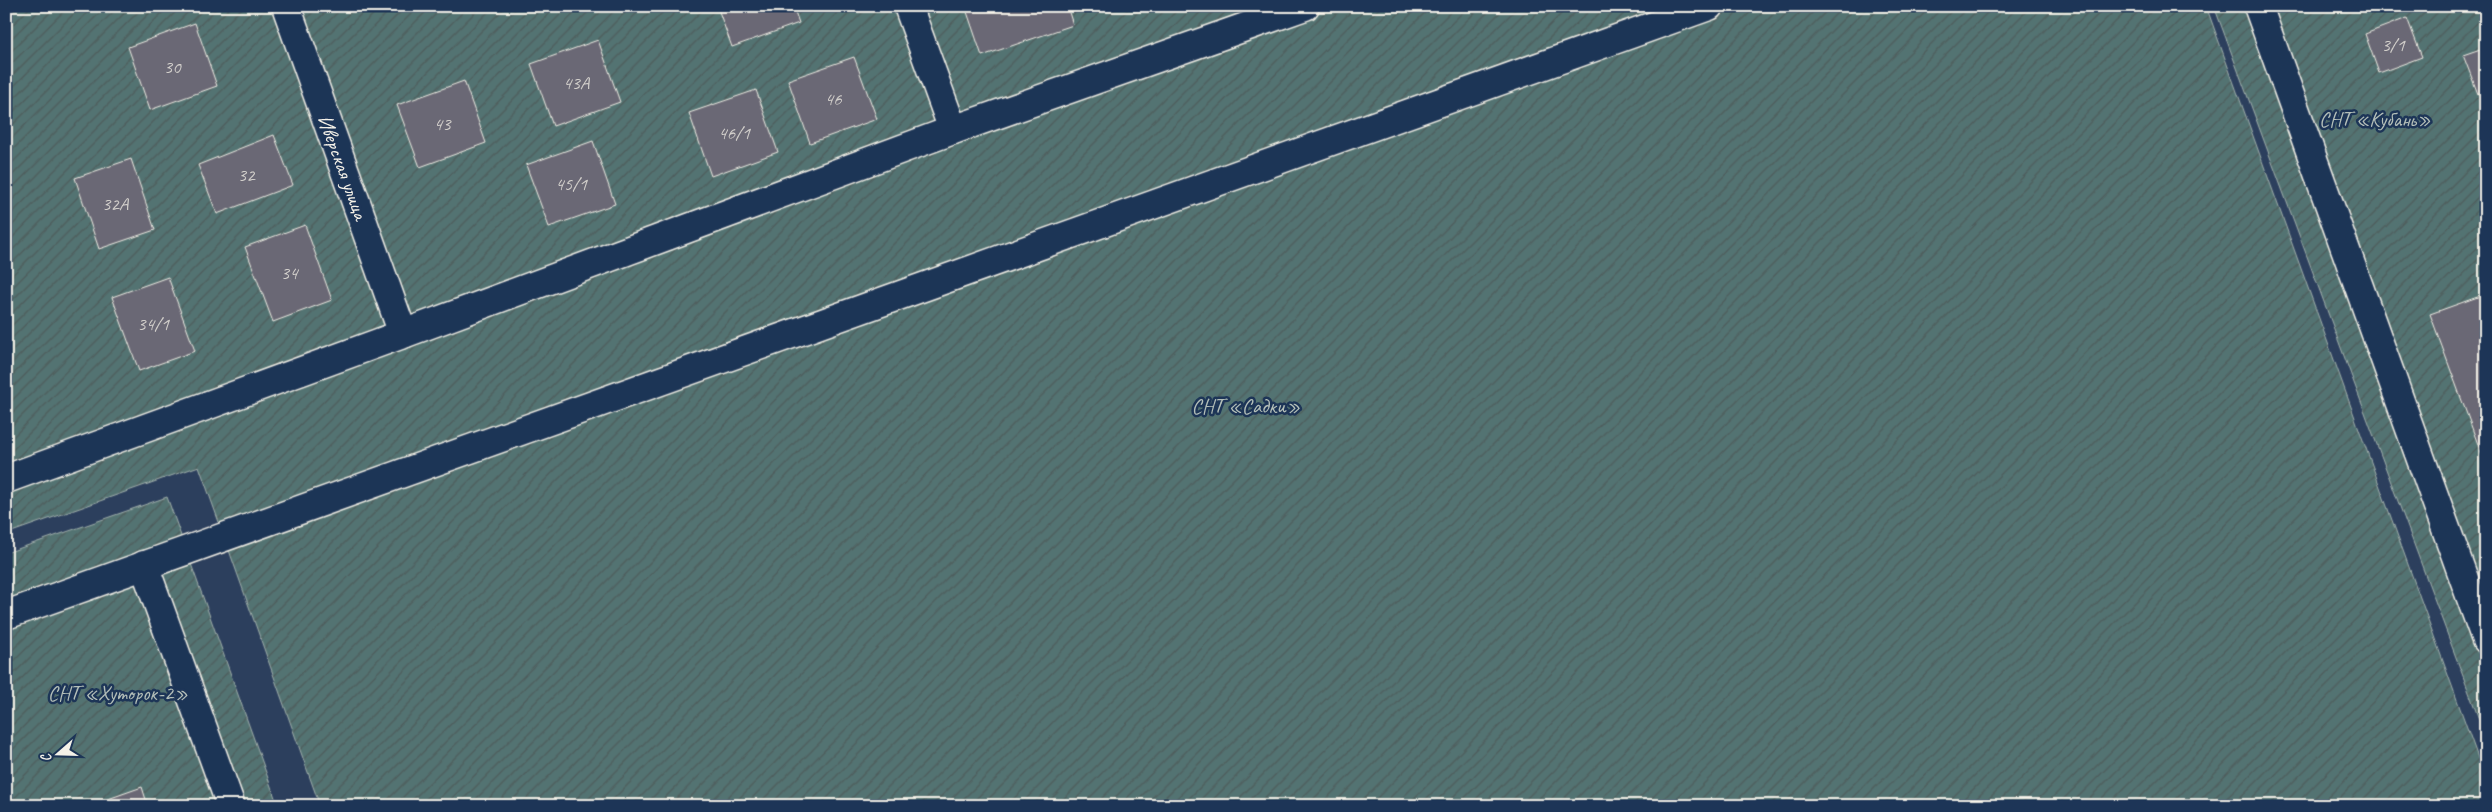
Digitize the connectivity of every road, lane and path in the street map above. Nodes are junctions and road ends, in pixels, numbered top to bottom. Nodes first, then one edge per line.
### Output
1 (286, 6) edge
2 (908, 6) edge
3 (1305, 6) edge
4 (1708, 6) edge
5 (2258, 6) edge
6 (953, 130) junction
7 (402, 331) junction
8 (6, 479) edge
9 (144, 565) junction
10 (6, 615) edge
11 (2486, 640) edge
12 (230, 806) edge

1 - 7 street, Иверская улица
2 - 6 street
3 - 6 street
4 - 9 street
5 - 11 street
6 - 7 street
7 - 8 street
9 - 10 street
9 - 12 street

